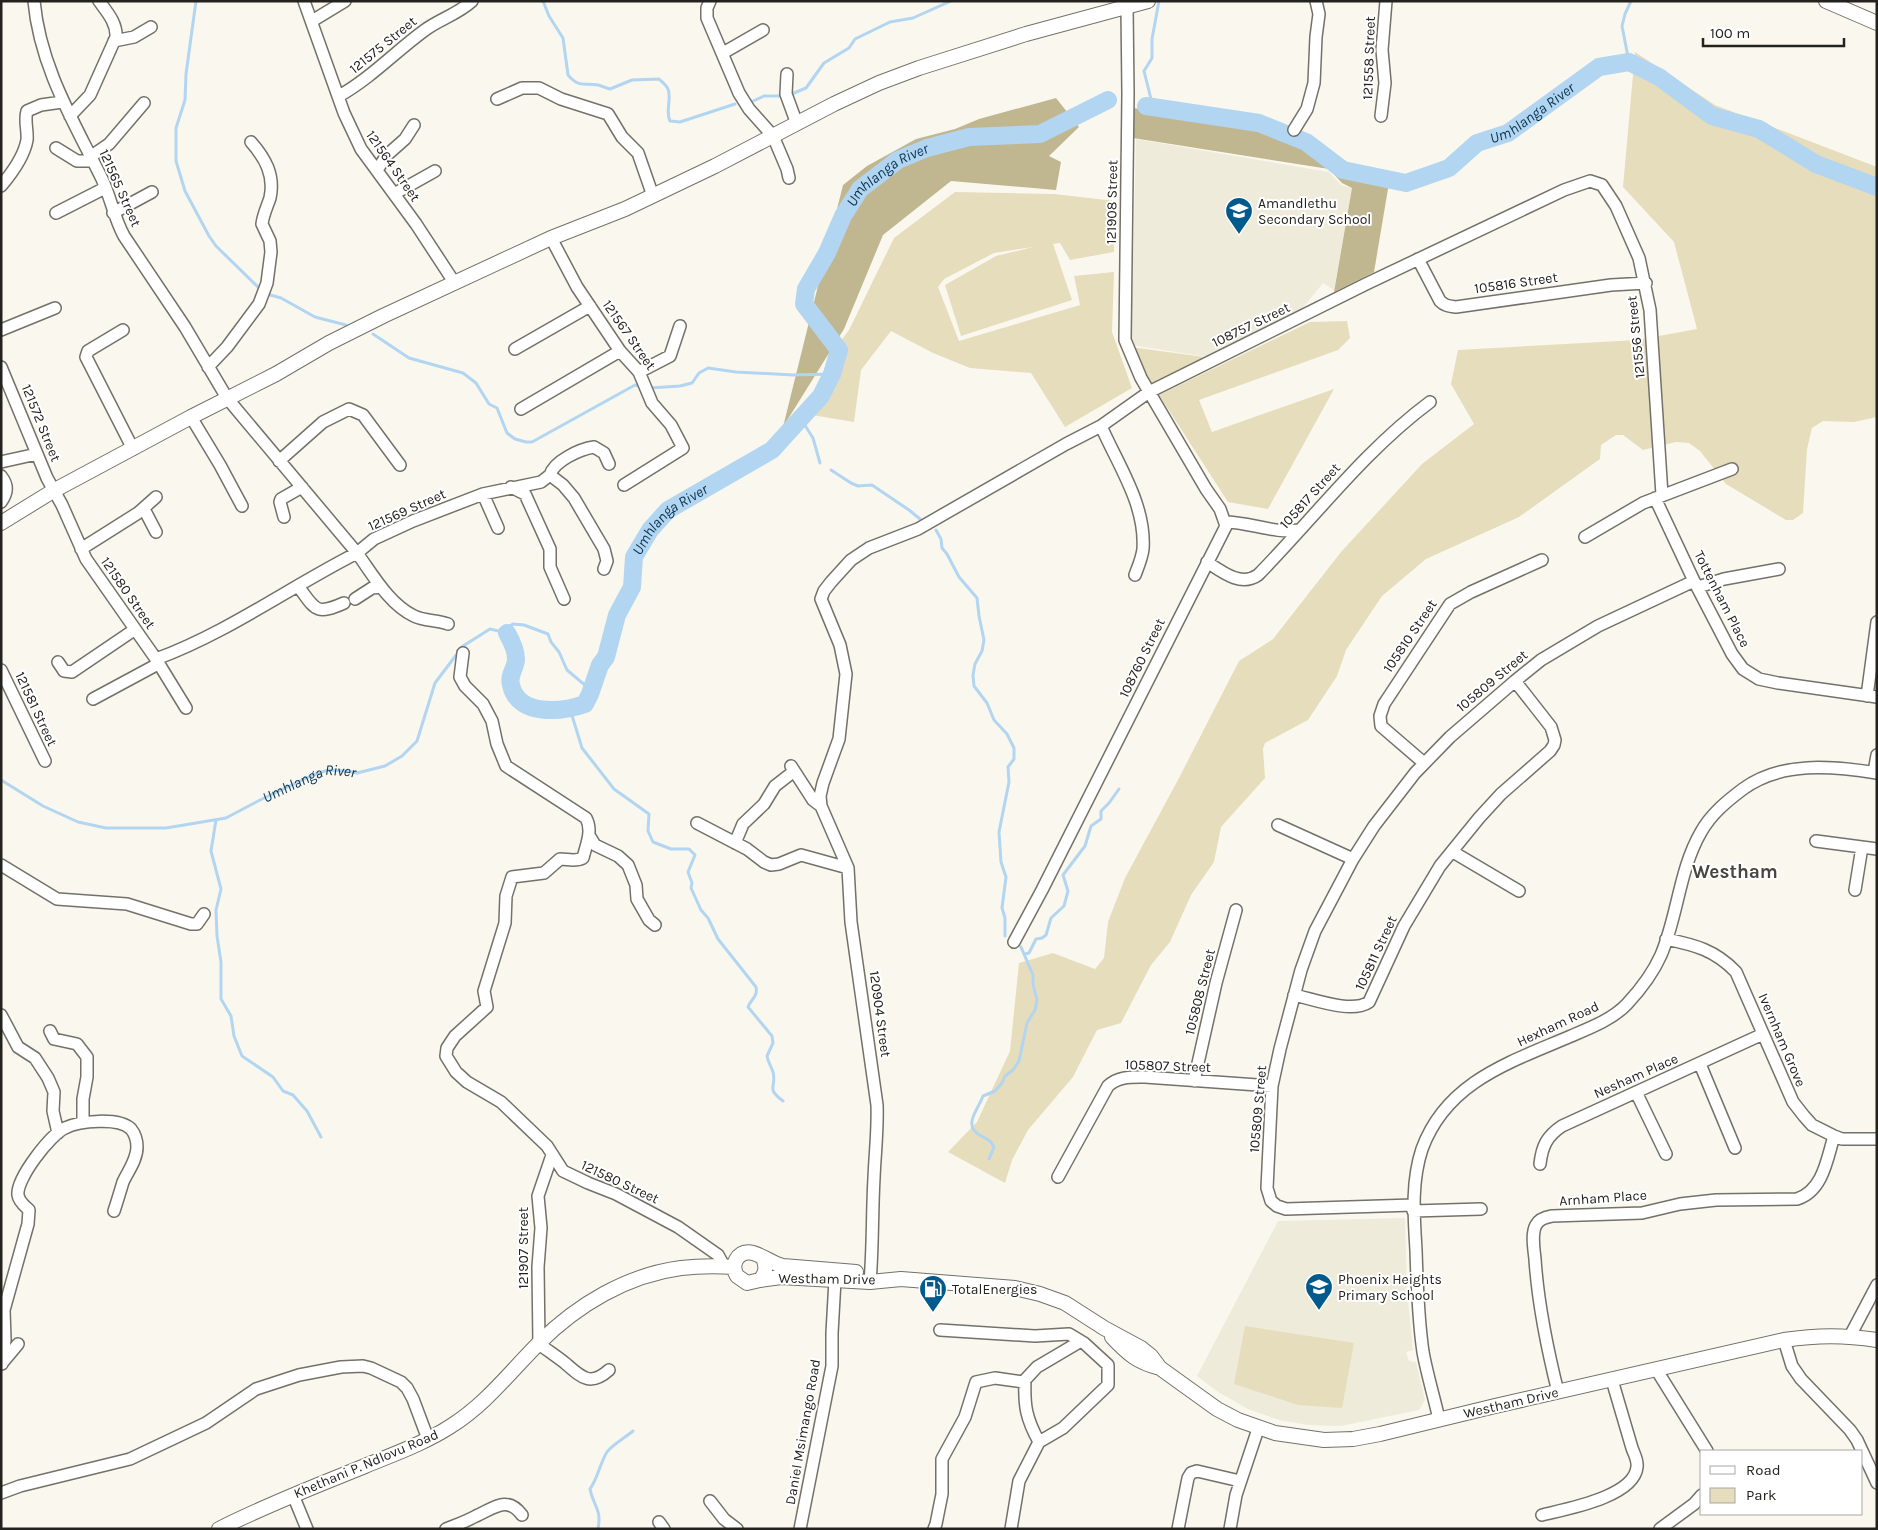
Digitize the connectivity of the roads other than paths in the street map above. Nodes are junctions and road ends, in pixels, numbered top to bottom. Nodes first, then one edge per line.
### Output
1 (34, 1) edge
2 (304, 1) edge
3 (344, 1) edge
4 (472, 1) edge
5 (702, 1) edge
6 (710, 1) edge
7 (1316, 1) edge
8 (1386, 1) edge
9 (1826, 1) edge
10 (104, 3) edge
11 (1134, 3) edge
12 (707, 18) junction
13 (312, 21) junction
14 (1877, 23) edge
15 (151, 27) dead end
16 (763, 30) dead end
17 (114, 41) junction
18 (723, 53) junction
19 (787, 74) dead end
20 (338, 96) junction
21 (497, 99) dead end
22 (62, 102) junction
23 (144, 103) dead end
24 (70, 116) junction
25 (1381, 116) dead end
26 (797, 124) junction
27 (414, 125) dead end
28 (1294, 130) dead end
29 (773, 136) junction
30 (250, 142) dead end
31 (56, 148) dead end
32 (91, 159) junction
33 (377, 170) junction
34 (434, 170) dead end
35 (789, 178) dead end
36 (1602, 185) joint
37 (1, 186) edge
38 (105, 188) junction
39 (152, 192) dead end
40 (394, 194) junction
41 (653, 196) junction
42 (56, 213) dead end
43 (113, 213) junction
44 (551, 238) junction
45 (1418, 259) junction
46 (454, 282) junction
47 (1646, 283) junction
48 (590, 306) junction
49 (55, 308) dead end
50 (680, 326) dead end
51 (1, 330) edge
52 (123, 330) dead end
53 (516, 350) dead end
54 (620, 351) junction
55 (1, 367) edge
56 (208, 367) junction
57 (639, 372) junction
58 (1149, 392) junction
59 (227, 398) junction
60 (1430, 402) dead end
61 (521, 409) dead end
62 (191, 417) junction
63 (1101, 426) junction
64 (133, 449) junction
65 (37, 454) junction
66 (279, 461) junction
67 (1, 462) edge
68 (609, 464) dead end
69 (400, 465) dead end
70 (1732, 469) dead end
71 (550, 475) junction
72 (1, 476) edge
73 (624, 485) dead end
74 (302, 487) junction
75 (511, 487) junction
76 (53, 491) junction
77 (483, 494) junction
78 (1659, 496) junction
79 (156, 497) dead end
80 (1, 502) edge
81 (242, 506) dead end
82 (144, 509) junction
83 (284, 517) dead end
84 (1, 522) edge
85 (1225, 522) junction
86 (498, 528) dead end
87 (1299, 530) junction
88 (156, 532) dead end
89 (1585, 537) dead end
90 (82, 549) junction
91 (357, 553) junction
92 (1542, 560) dead end
93 (1207, 562) junction
94 (604, 569) dead end
95 (1779, 569) dead end
96 (1135, 575) dead end
97 (1696, 584) junction
98 (298, 586) junction
99 (381, 587) junction
100 (564, 599) dead end
101 (1877, 622) edge
102 (448, 624) dead end
103 (134, 630) junction
104 (463, 653) dead end
105 (157, 661) junction
106 (58, 662) dead end
107 (1, 670) edge
108 (1514, 680) junction
109 (1872, 696) edge
110 (93, 699) dead end
111 (186, 708) dead end
112 (1877, 754) edge
113 (44, 761) dead end
114 (1424, 763) junction
115 (1875, 772) edge
116 (821, 806) junction
117 (697, 823) dead end
118 (1278, 825) dead end
119 (589, 835) junction
120 (1816, 841) dead end
121 (735, 843) junction
122 (1862, 847) junction
123 (1877, 849) edge
124 (1452, 852) junction
125 (1353, 859) junction
126 (1, 865) edge
127 (848, 868) junction
128 (1855, 890) dead end
129 (1519, 891) dead end
130 (1236, 910) dead end
131 (204, 914) dead end
132 (655, 925) dead end
133 (1666, 939) junction
134 (1014, 942) dead end
135 (1294, 995) junction
136 (1, 1015) edge
137 (50, 1031) dead end
138 (1763, 1034) junction
139 (1700, 1064) junction
140 (1194, 1081) junction
141 (1272, 1086) junction
142 (1636, 1092) junction
143 (82, 1122) junction
144 (58, 1134) junction
145 (1834, 1136) junction
146 (1877, 1139) edge
147 (1735, 1148) dead end
148 (1666, 1154) dead end
149 (552, 1155) junction
150 (1540, 1164) dead end
151 (1058, 1177) dead end
152 (1413, 1208) junction
153 (1481, 1209) dead end
154 (114, 1211) dead end
155 (763, 1258) junction
156 (729, 1267) junction
157 (871, 1278) junction
158 (760, 1280) junction
159 (836, 1280) junction
160 (1877, 1285) edge
161 (2, 1313) edge
162 (940, 1330) dead end
163 (1850, 1336) junction
164 (1784, 1340) junction
165 (1877, 1340) edge
166 (1081, 1341) junction
167 (18, 1344) dead end
168 (539, 1344) junction
169 (2, 1364) edge
170 (1656, 1369) junction
171 (609, 1370) dead end
172 (1025, 1380) junction
173 (1612, 1380) junction
174 (1558, 1392) junction
175 (1439, 1419) junction
176 (1258, 1429) junction
177 (428, 1439) junction
178 (1039, 1442) junction
179 (1707, 1450) edge
180 (1861, 1450) edge
181 (1863, 1453) edge
182 (1240, 1482) junction
183 (1877, 1483) edge
184 (1, 1493) edge
185 (293, 1495) junction
186 (1700, 1497) edge
187 (710, 1501) dead end
188 (522, 1515) dead end
189 (1542, 1515) dead end
190 (448, 1528) edge
191 (219, 1529) edge
192 (307, 1529) edge
193 (737, 1529) edge
194 (800, 1529) edge
195 (934, 1529) edge
196 (1011, 1529) edge
197 (1178, 1529) edge
198 (1230, 1529) edge
199 (1660, 1529) edge

1 - 22 street, 121565 Street
2 - 13 street, 121564 Street
3 - 13 street
4 - 20 street, 121575 Street
5 - 12 street
6 - 12 street
7 - 28 street
8 - 25 street, 121558 Street
9 - 14 street
10 - 17 street
11 - 26 street
11 - 58 street, 121908 Street
12 - 18 street
13 - 20 street, 121564 Street
15 - 17 street
16 - 18 street
17 - 24 street
18 - 29 street
19 - 26 street
20 - 33 street, 121564 Street
21 - 41 street
22 - 24 street, 121565 Street
22 - 37 street
23 - 32 street
24 - 32 street, 121565 Street
26 - 29 street
27 - 33 street
29 - 35 street
29 - 41 street
30 - 56 street
31 - 32 street
32 - 38 street, 121565 Street
33 - 40 street, 121564 Street
34 - 40 street
36 - 45 street, 108757 Street
36 - 47 street, 121556 Street
38 - 42 street
38 - 43 street, 121565 Street
39 - 43 street
40 - 46 street, 121564 Street
41 - 44 street
43 - 56 street, 121565 Street
44 - 46 street
44 - 48 street, 121567 Street
45 - 47 street, 105816 Street
45 - 58 street, 108757 Street
46 - 59 street
47 - 78 street, 121556 Street
48 - 53 street
48 - 54 street, 121567 Street
49 - 51 street
50 - 57 street
52 - 64 street
54 - 57 street, 121567 Street
54 - 61 street
55 - 65 street, 121572 Street
56 - 59 street, 121565 Street
57 - 73 street, 121567 Street
58 - 63 street, 108757 Street
58 - 85 street
59 - 62 street
59 - 66 street
60 - 87 street, 105817 Street
62 - 64 street
62 - 81 street
63 - 96 street
63 - 116 street, 108757 Street
64 - 76 street
65 - 67 street
65 - 76 street, 121572 Street
66 - 69 street
66 - 74 street
68 - 71 street
70 - 78 street
71 - 75 street, 121569 Street
71 - 94 street
72 - 80 street
74 - 83 street
74 - 91 street
75 - 77 street, 121569 Street
75 - 100 street
76 - 84 street
76 - 90 street, 121580 Street
77 - 86 street
77 - 91 street, 121569 Street
78 - 89 street
78 - 97 street, Tottenham Place
79 - 82 street
82 - 88 street
82 - 90 street
85 - 87 street
85 - 93 street, 108760 Street
87 - 93 street, 105817 Street
90 - 103 street, 121580 Street
91 - 98 street, 121569 Street
91 - 99 street
92 - 114 street, 105810 Street
93 - 134 street, 108760 Street
95 - 97 street, 105809 Street
97 - 108 street, 105809 Street
97 - 109 street, Tottenham Place
98 - 99 street
98 - 105 street, 121569 Street
99 - 102 street
101 - 109 street
103 - 105 street, 121580 Street
103 - 106 street
104 - 119 street
105 - 110 street, 121569 Street
105 - 111 street, 121580 Street
107 - 113 street, 121581 Street
108 - 114 street, 105809 Street
108 - 124 street, 105811 Street
112 - 115 street
114 - 125 street, 105809 Street
115 - 133 street, Hexham Road
116 - 121 street, 120904 Street
116 - 127 street, 120904 Street
117 - 121 street
118 - 125 street
119 - 132 street
119 - 149 street, 121580 Street
120 - 122 street
121 - 127 street
122 - 123 street
122 - 128 street
124 - 129 street
124 - 135 street, 105811 Street
125 - 135 street, 105809 Street
126 - 131 street
127 - 157 street, 120904 Street
130 - 140 street, 105808 Street
133 - 138 street, Ivernham Grove
133 - 152 street, Hexham Road
135 - 141 street, 105809 Street
136 - 144 street
137 - 143 street
138 - 139 street, Nesham Place
138 - 145 street, Ivernham Grove
139 - 142 street, Nesham Place
139 - 147 street
140 - 141 street, 105807 Street
140 - 151 street, 105807 Street
141 - 152 street, 105809 Street
142 - 148 street
142 - 150 street, Nesham Place
143 - 144 street
143 - 154 street
144 - 161 street
145 - 146 street, Ivernham Grove
145 - 174 street, Arnham Place
149 - 156 street, 121580 Street
149 - 168 street, 121907 Street
152 - 153 street, 105809 Street
152 - 175 street, Hexham Road
155 - 156 street
155 - 157 street, Westham Drive
155 - 158 street
156 - 158 street
156 - 168 street, Khethani P. Ndlovu Road
157 - 159 street, Westham Drive
157 - 176 street, Westham Drive
158 - 159 street, Westham Drive
159 - 194 street, Daniel Msimango Road
160 - 163 street
161 - 169 street
162 - 166 street
163 - 164 street, Westham Drive
163 - 165 street, Westham Drive
164 - 170 street, Westham Drive
164 - 180 street
166 - 172 street
166 - 178 street
167 - 169 street
168 - 171 street
168 - 177 street, Khethani P. Ndlovu Road
170 - 173 street, Westham Drive
170 - 179 street
172 - 178 street
172 - 195 street
173 - 174 street, Westham Drive
173 - 189 street
174 - 175 street, Westham Drive
175 - 176 street, Westham Drive
176 - 182 street
177 - 184 street
177 - 185 street, Khethani P. Ndlovu Road
178 - 196 street
181 - 183 street
182 - 197 street
182 - 198 street
185 - 191 street, Khethani P. Ndlovu Road
185 - 192 street
186 - 199 street
187 - 193 street
188 - 190 street

